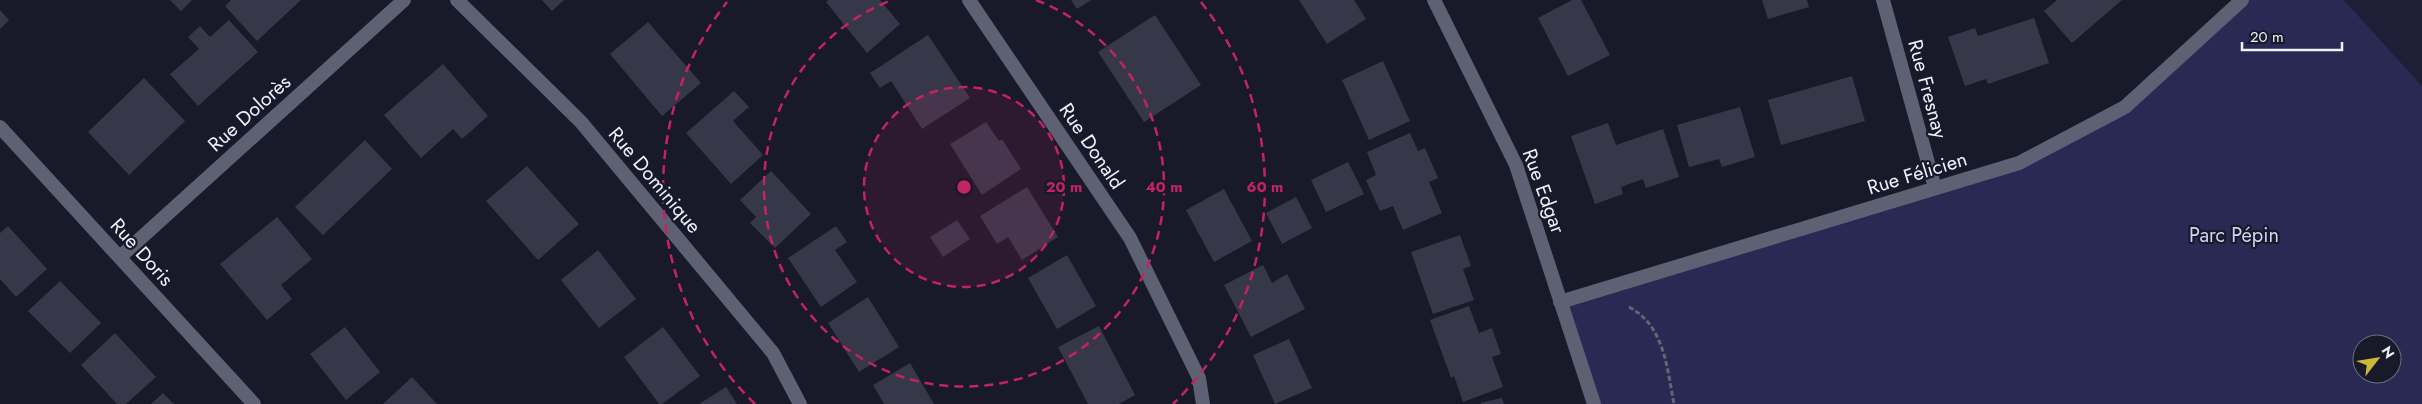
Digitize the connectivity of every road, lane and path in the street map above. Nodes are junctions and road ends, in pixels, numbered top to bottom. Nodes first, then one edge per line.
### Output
1 (404, 0) edge
2 (457, 0) edge
3 (969, 0) edge
4 (1434, 0) edge
5 (1883, 0) edge
6 (2242, 0) edge
7 (0, 127) edge
8 (1935, 188) junction
9 (120, 257) junction
10 (1595, 291) junction
11 (1560, 302) junction
12 (254, 404) edge
13 (800, 404) edge
14 (1203, 404) edge
15 (1594, 404) edge
16 (1674, 404) edge

1 - 9 street, Rue Dolorès
2 - 13 street, Rue Dominique
3 - 14 street, Rue Donald
4 - 11 street, Rue Edgar
5 - 8 street, Rue Fresnay
6 - 8 street, Rue Félicien
7 - 9 street, Rue Doris
8 - 10 street, Rue Félicien
9 - 12 street, Rue Doris
10 - 11 street, Rue Félicien
10 - 16 path
11 - 15 street, Rue Edgar

